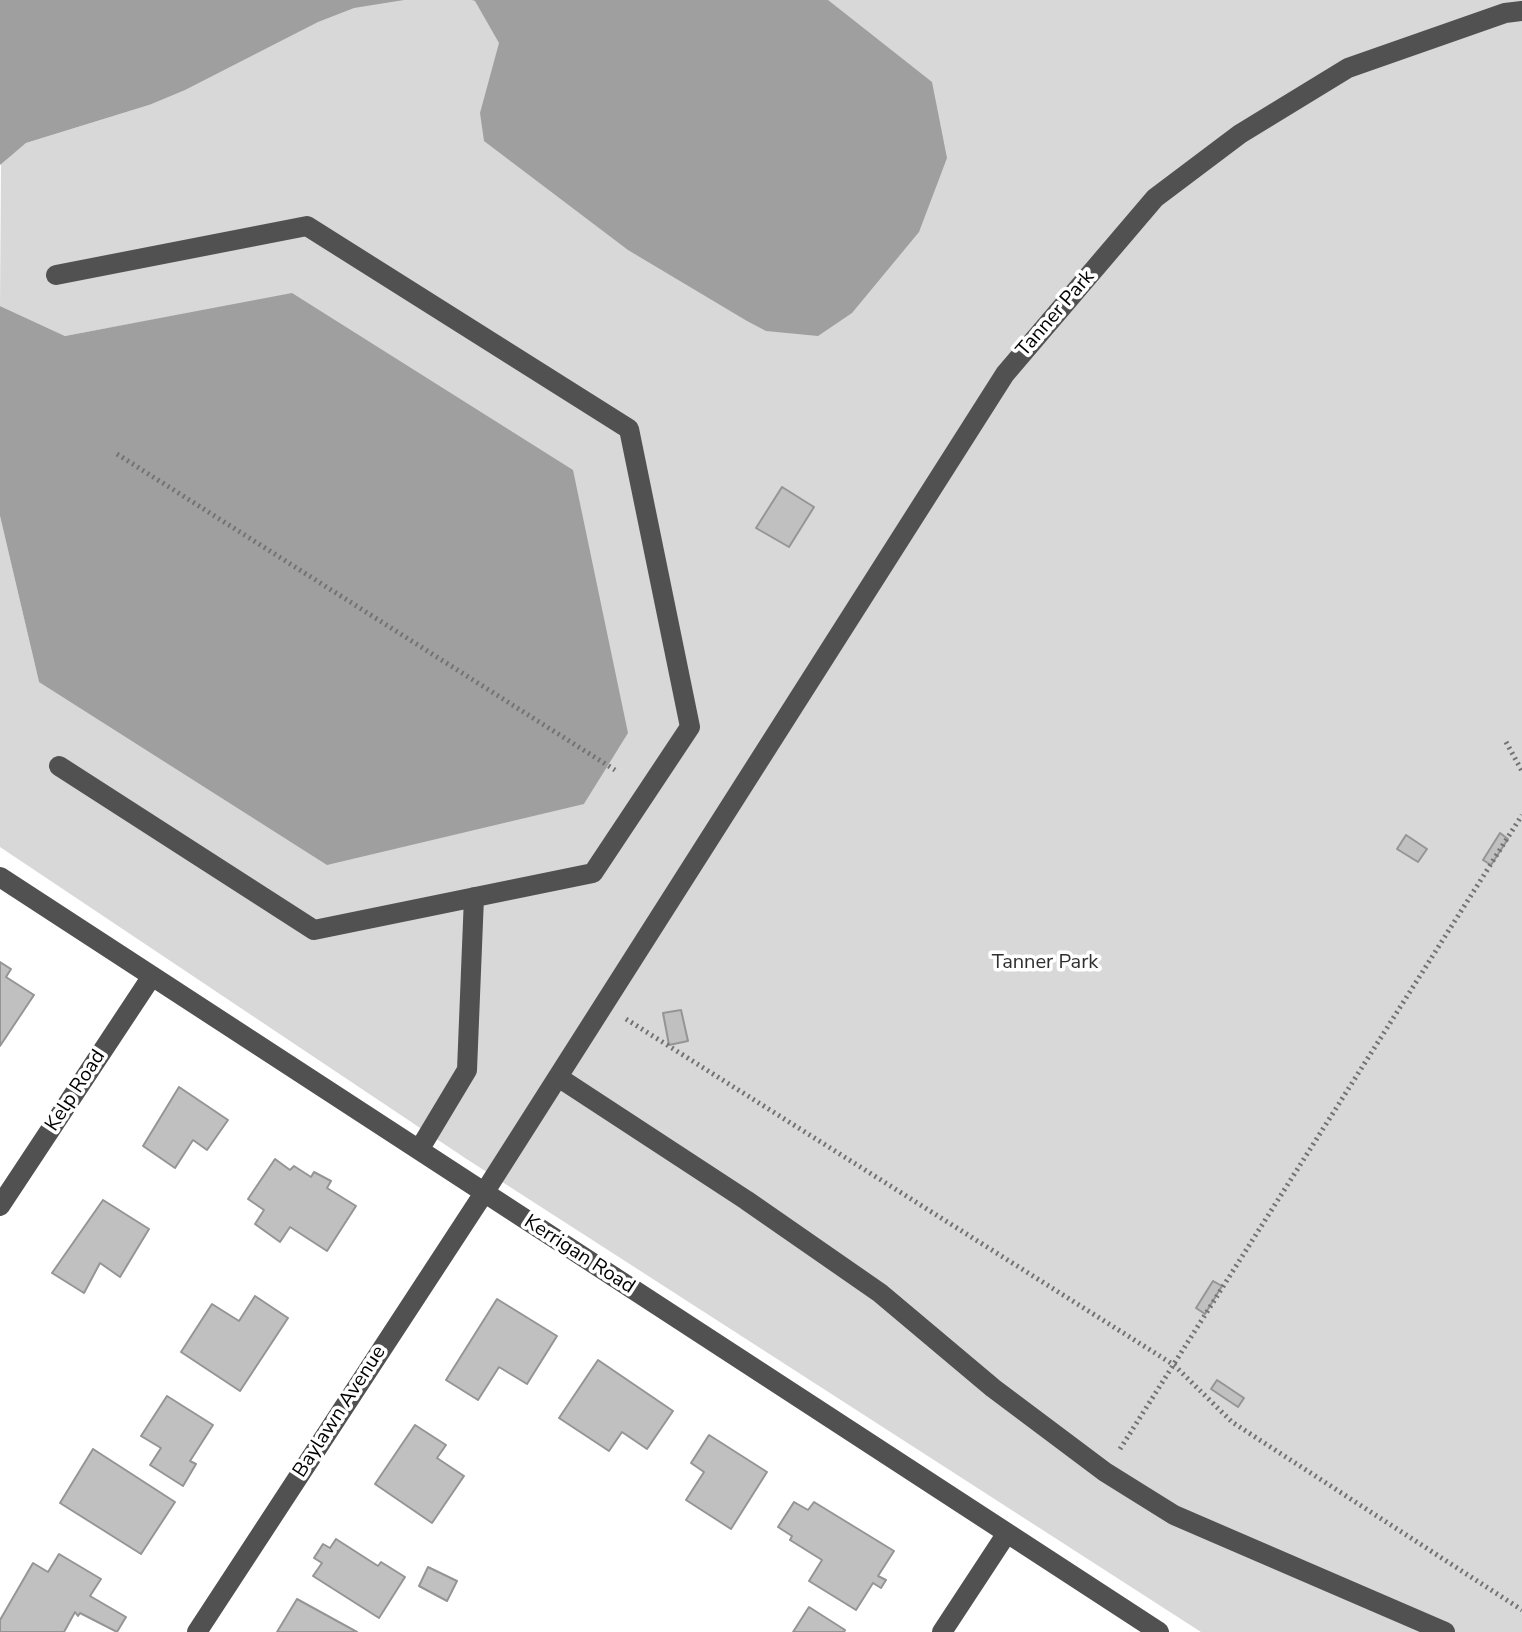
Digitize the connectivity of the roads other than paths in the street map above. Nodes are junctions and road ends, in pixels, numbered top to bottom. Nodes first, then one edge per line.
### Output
1 (1522, 11) edge
2 (56, 275) dead end
3 (59, 766) dead end
4 (0, 877) edge
5 (474, 897) junction
6 (152, 976) junction
7 (558, 1077) junction
8 (419, 1150) junction
9 (484, 1193) junction
10 (0, 1206) edge
11 (1007, 1533) junction
12 (197, 1632) edge
13 (942, 1632) edge
14 (1159, 1632) edge
15 (1445, 1632) edge

1 - 7 street, Tanner Park
2 - 5 street
3 - 5 street
4 - 6 street, Kerrigan Road
5 - 8 street
6 - 8 street, Kerrigan Road
6 - 10 street, Kelp Road
7 - 9 street, Tanner Park
7 - 15 street
8 - 9 street, Kerrigan Road
9 - 11 street, Kerrigan Road
9 - 12 street, Baylawn Avenue
11 - 13 street
11 - 14 street, Kerrigan Road

